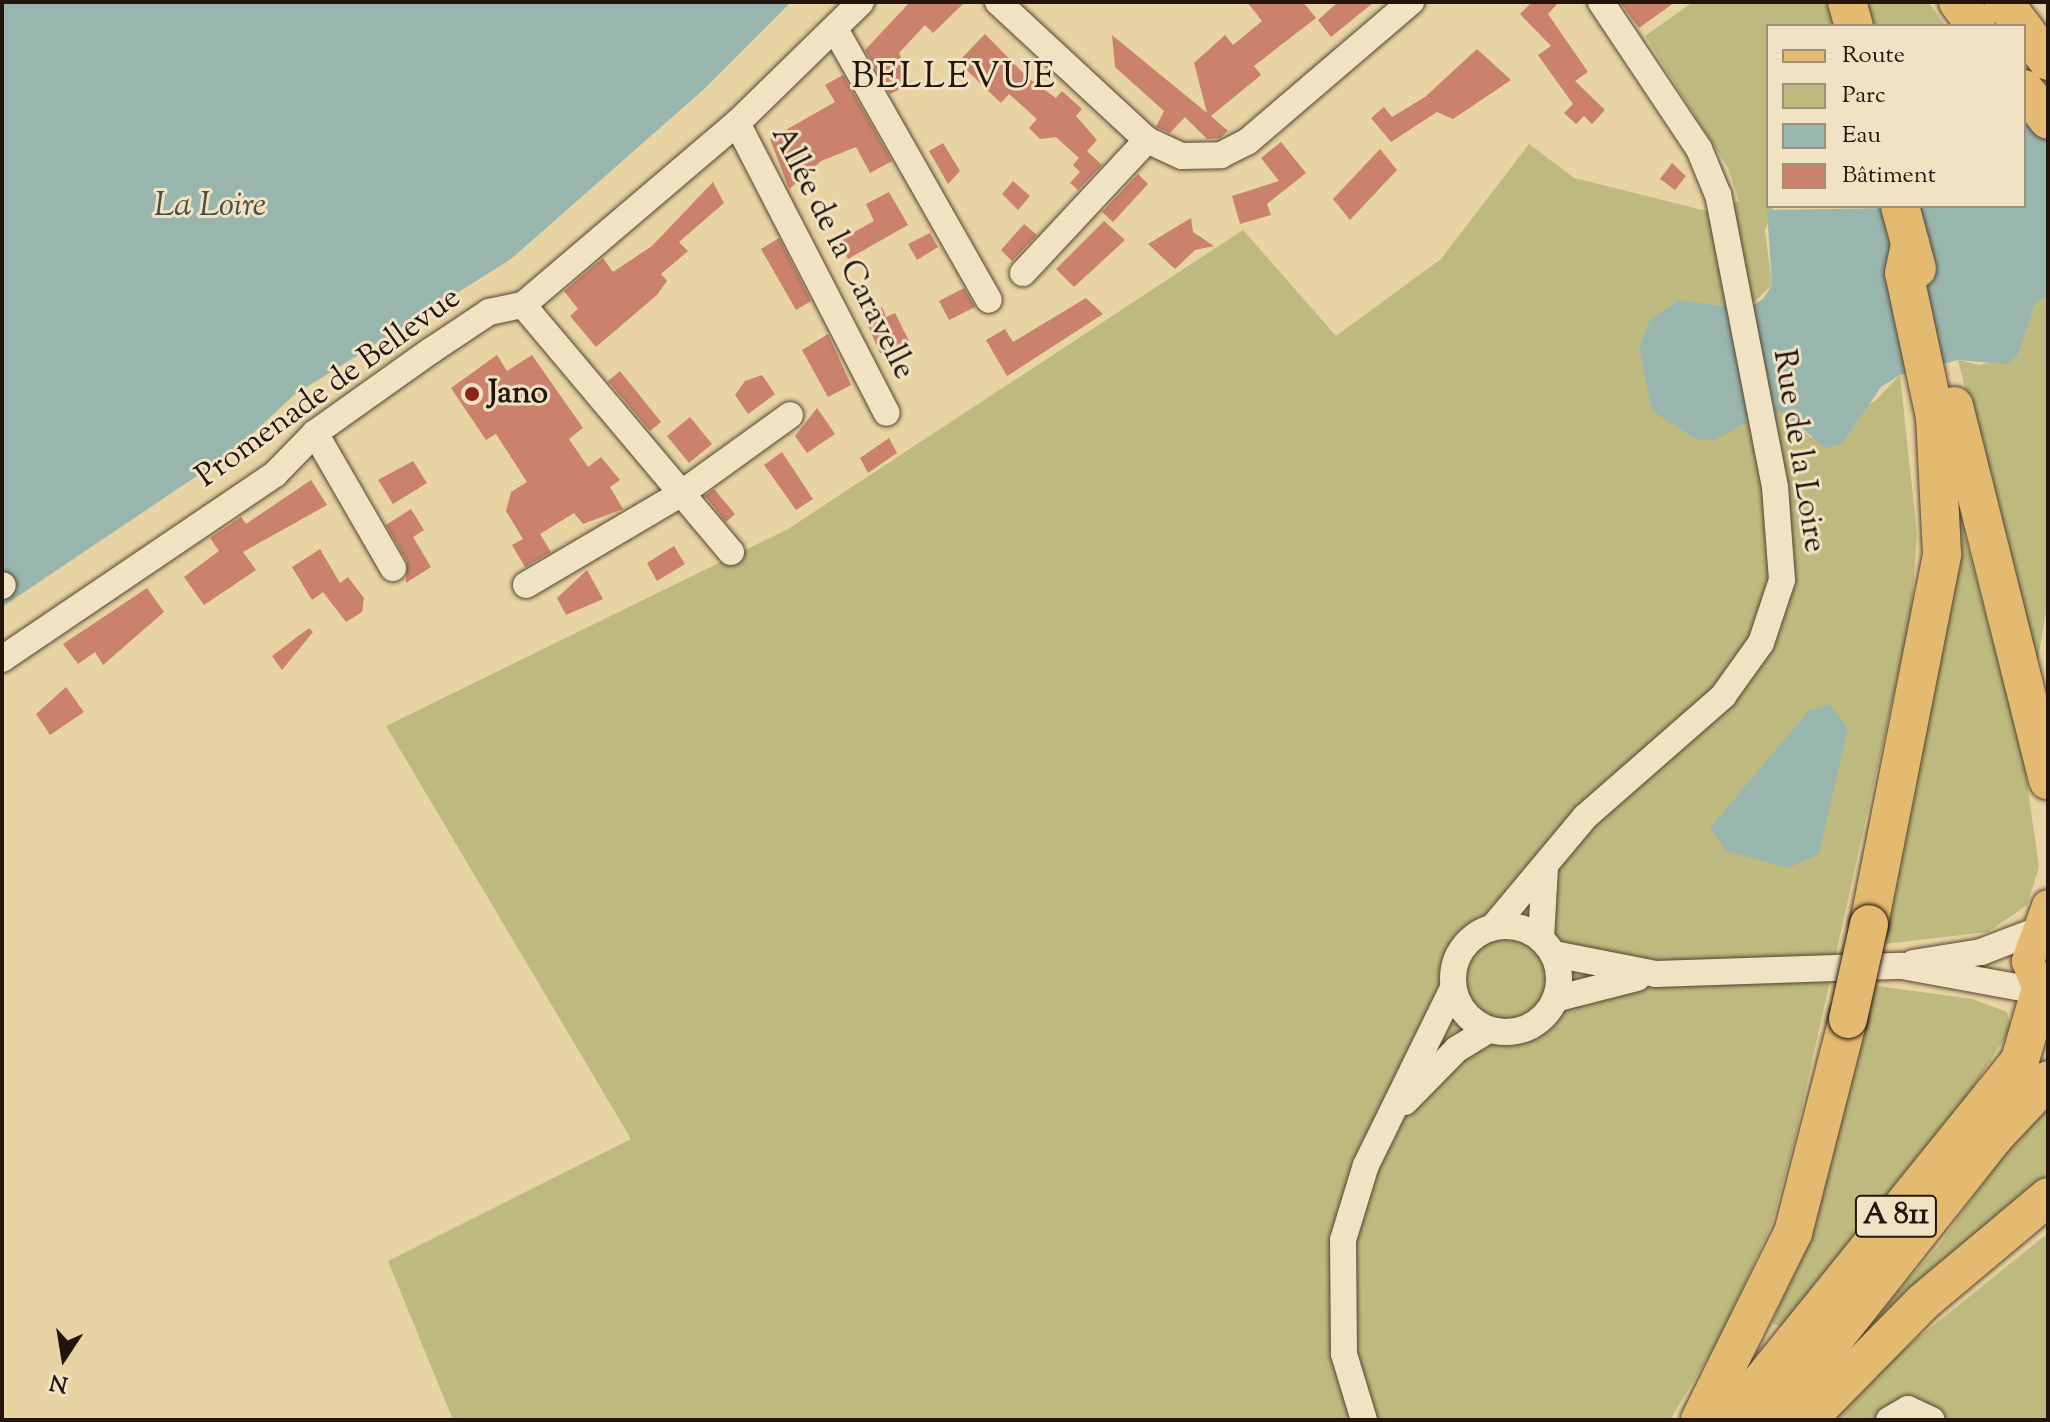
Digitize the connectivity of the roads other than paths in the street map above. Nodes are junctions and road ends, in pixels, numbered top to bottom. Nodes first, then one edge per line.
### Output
1 (861, 2) edge
2 (998, 2) edge
3 (1411, 2) edge
4 (1601, 2) edge
5 (1847, 2) edge
6 (1958, 2) edge
7 (2003, 2) edge
8 (1853, 24) edge
9 (1974, 24) edge
10 (2020, 24) edge
11 (836, 31) junction
12 (2026, 32) edge
13 (2048, 61) edge
14 (2026, 92) edge
15 (2048, 120) edge
16 (737, 123) junction
17 (1147, 140) junction
18 (1901, 208) edge
19 (1023, 273) dead end
20 (989, 300) dead end
21 (523, 305) junction
22 (1942, 398) junction
23 (887, 413) dead end
24 (790, 415) dead end
25 (315, 433) junction
26 (682, 493) junction
27 (731, 552) dead end
28 (393, 568) dead end
29 (526, 585) dead end
30 (2, 659) edge
31 (2048, 780) edge
32 (1549, 862) junction
33 (2040, 919) edge
34 (1493, 927) junction
35 (1548, 946) junction
36 (1902, 966) junction
37 (1656, 974) junction
38 (1453, 988) junction
39 (1555, 999) junction
40 (2040, 1001) edge
41 (1489, 1030) junction
42 (2048, 1080) edge
43 (1397, 1111) junction
44 (2048, 1197) edge
45 (1364, 1420) edge
46 (1700, 1420) edge
47 (1730, 1420) edge
48 (1770, 1420) edge
49 (1807, 1420) edge
50 (1889, 1420) edge
51 (1932, 1420) edge

1 - 11 street, Promenade de Bellevue
2 - 17 street
3 - 17 street
4 - 32 street, Rue de la Loire
5 - 8 highway
6 - 9 highway
7 - 10 highway
11 - 16 street, Promenade de Bellevue
11 - 20 street
12 - 13 highway
14 - 15 highway
16 - 21 street, Promenade de Bellevue
16 - 23 street, Allée de la Caravelle
17 - 19 street
18 - 22 highway
21 - 25 street, Promenade de Bellevue
21 - 26 street
22 - 31 highway
22 - 46 highway, bridge
24 - 26 street
25 - 28 street
25 - 30 street, Promenade de Bellevue
26 - 27 street
26 - 29 street
32 - 34 street, Rue de la Loire
32 - 35 street
33 - 36 street
33 - 40 main road
34 - 35 street
34 - 38 street
35 - 37 street
35 - 39 street
36 - 37 street
36 - 40 street
37 - 39 street
38 - 41 street
38 - 43 street
39 - 41 street
40 - 47 highway, A 811
41 - 43 street
42 - 48 highway, A 811
43 - 45 street
44 - 49 highway
50 - 51 street

